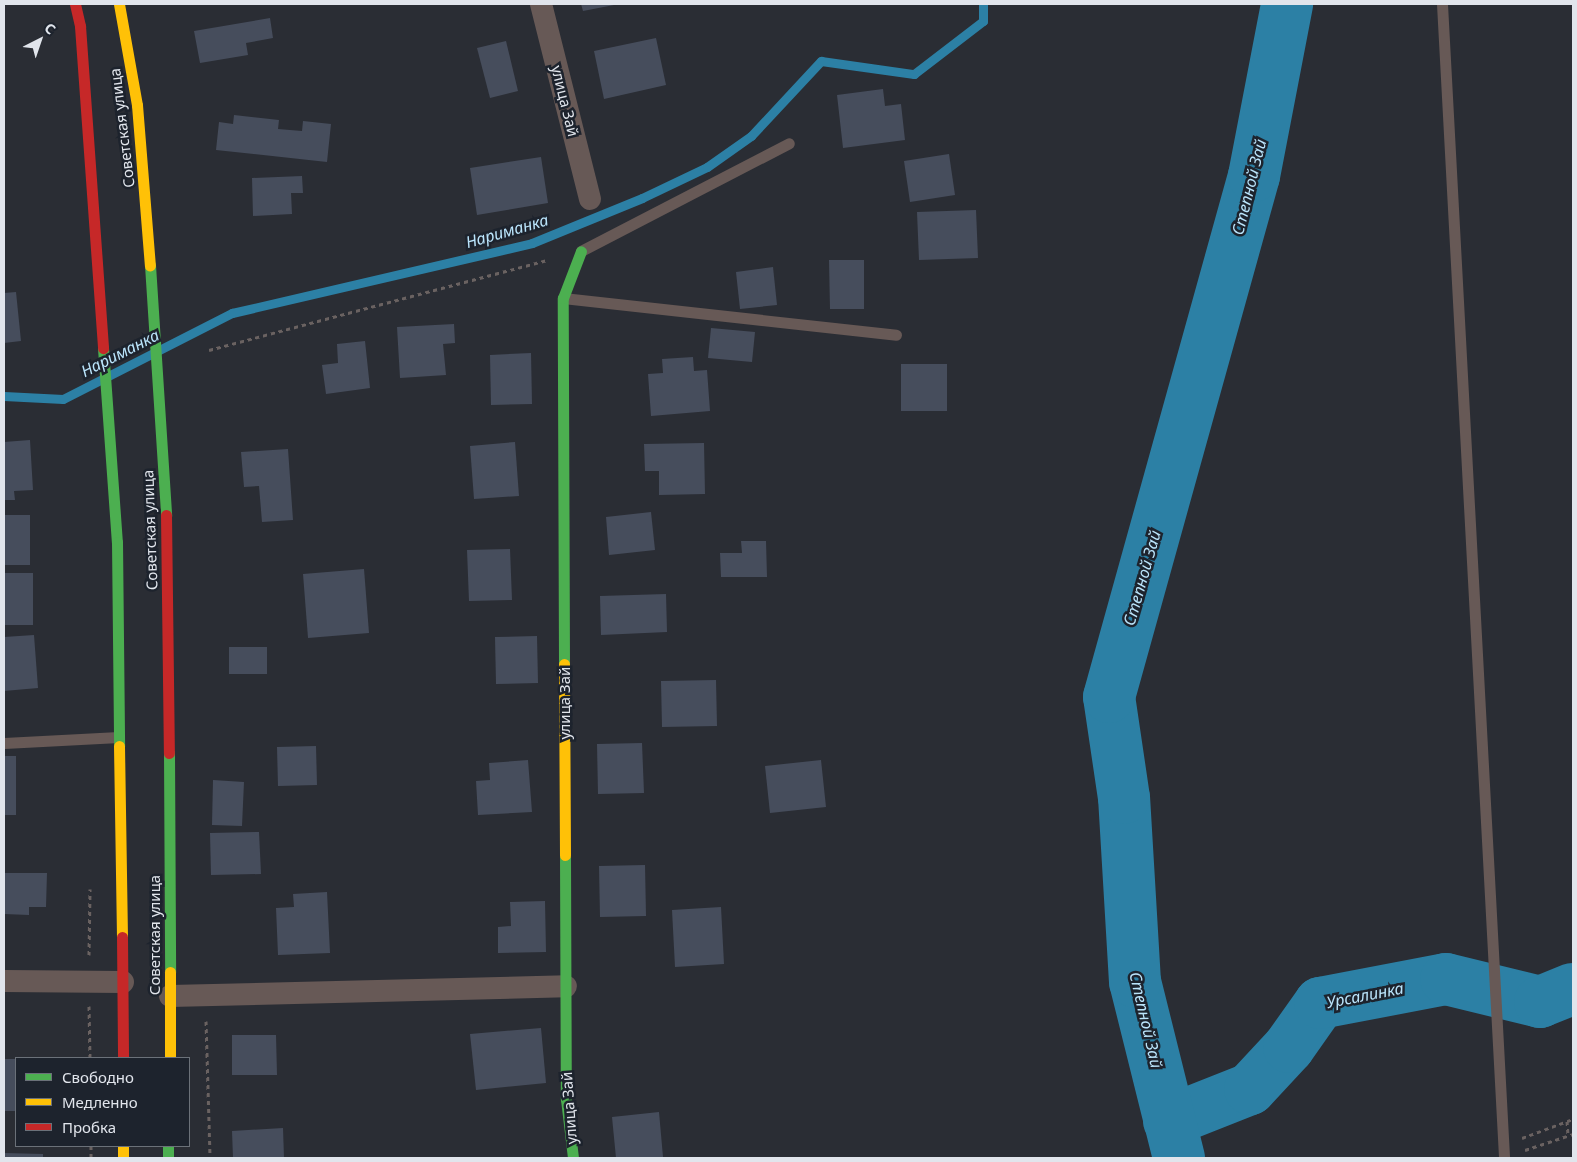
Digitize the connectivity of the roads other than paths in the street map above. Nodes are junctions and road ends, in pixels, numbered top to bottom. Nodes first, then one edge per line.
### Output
1 (75, 4) edge
2 (119, 4) edge
3 (541, 4) edge
4 (1442, 4) edge
5 (789, 143) dead end
6 (590, 199) dead end
7 (581, 251) joint
8 (563, 298) junction
9 (896, 335) dead end
10 (121, 737) junction
11 (4, 743) edge
12 (4, 981) edge
13 (123, 982) junction
14 (566, 986) junction
15 (170, 996) junction
16 (123, 1057) edge
17 (170, 1057) edge
18 (1504, 1153) edge
19 (572, 1158) edge

1 - 10 main road
2 - 15 main road, Советская улица
3 - 6 street, улица Зай
4 - 18 lane
5 - 7 lane
7 - 8 main road, улица Зай
8 - 9 lane
8 - 14 main road, улица Зай
10 - 11 lane
10 - 13 main road
12 - 13 street
13 - 16 main road
14 - 15 street
14 - 19 main road, улица Зай
15 - 17 main road, Советская улица

